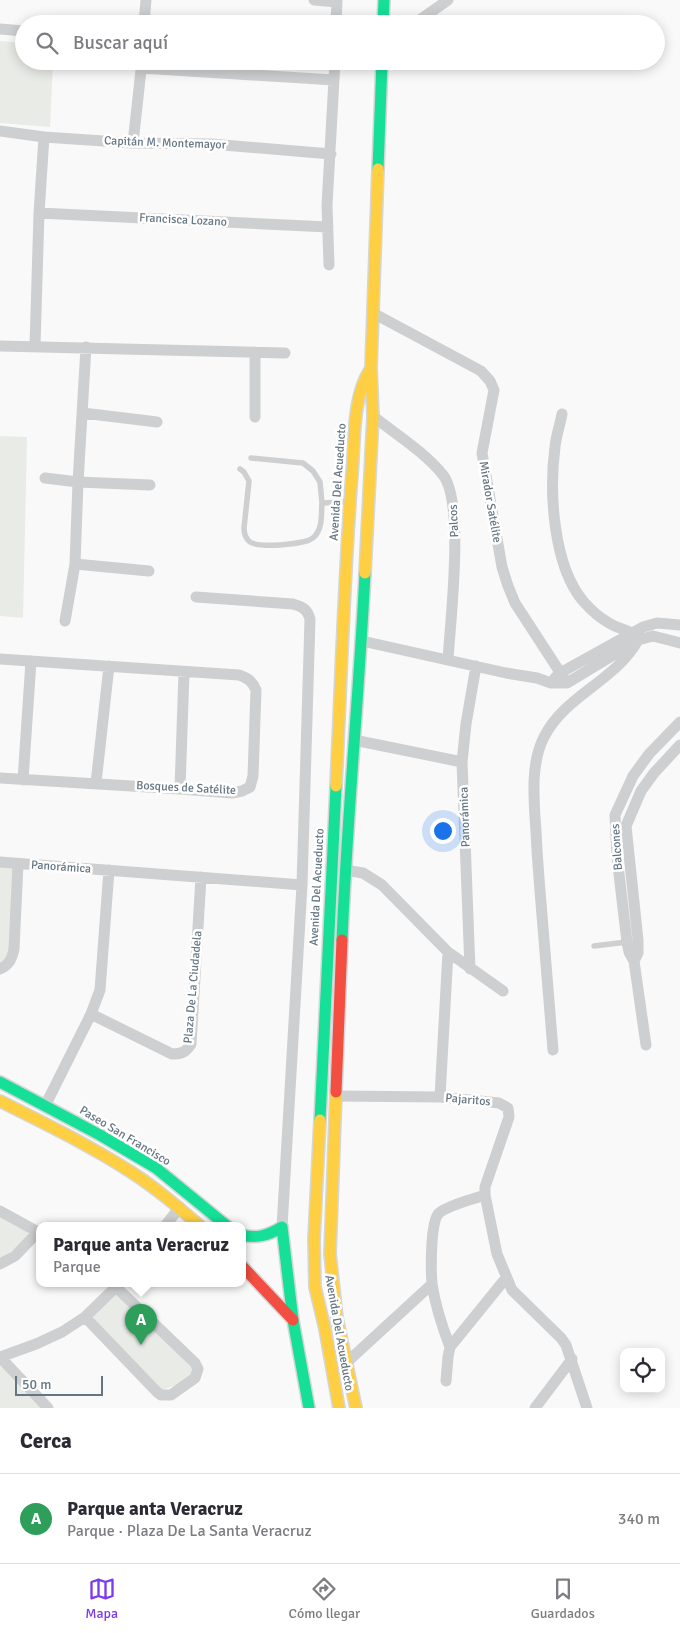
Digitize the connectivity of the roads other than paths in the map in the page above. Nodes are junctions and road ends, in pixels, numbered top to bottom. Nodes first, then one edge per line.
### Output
1 (146, 0) edge
2 (314, 0) edge
3 (384, 0) edge
4 (448, 0) edge
5 (337, 1) edge
6 (145, 15) edge
7 (336, 15) edge
8 (383, 15) edge
9 (427, 15) edge
10 (0, 29) edge
11 (15, 30) edge
12 (141, 70) edge
13 (214, 70) edge
14 (335, 70) edge
15 (382, 70) edge
16 (334, 80) junction
17 (0, 131) edge
18 (44, 137) junction
19 (133, 143) junction
20 (331, 154) junction
21 (39, 213) junction
22 (328, 227) junction
23 (329, 265) dead end
24 (373, 313) junction
25 (0, 346) edge
26 (35, 346) junction
27 (86, 347) junction
28 (255, 352) junction
29 (286, 353) dead end
30 (371, 368) junction
31 (83, 413) junction
32 (562, 414) dead end
33 (373, 416) junction
34 (255, 418) dead end
35 (157, 422) dead end
36 (251, 458) dead end
37 (240, 469) dead end
38 (45, 478) dead end
39 (78, 482) junction
40 (150, 485) dead end
41 (350, 502) junction
42 (322, 503) junction
43 (75, 564) junction
44 (149, 571) dead end
45 (196, 597) dead end
46 (65, 621) dead end
47 (680, 626) edge
48 (634, 636) junction
49 (362, 641) junction
50 (680, 643) edge
51 (0, 659) edge
52 (448, 660) junction
53 (31, 662) junction
54 (109, 666) junction
55 (476, 666) junction
56 (184, 672) junction
57 (560, 673) junction
58 (551, 683) junction
59 (567, 683) junction
60 (680, 722) edge
61 (354, 740) junction
62 (680, 745) edge
63 (462, 762) junction
64 (0, 778) edge
65 (22, 780) junction
66 (96, 784) junction
67 (180, 789) junction
68 (0, 862) edge
69 (18, 864) junction
70 (109, 870) junction
71 (345, 870) junction
72 (201, 877) junction
73 (302, 885) junction
74 (627, 942) junction
75 (594, 946) dead end
76 (448, 952) junction
77 (634, 961) junction
78 (470, 968) junction
79 (0, 969) edge
80 (503, 991) dead end
81 (91, 1014) junction
82 (646, 1045) dead end
83 (553, 1050) dead end
84 (0, 1082) edge
85 (336, 1096) junction
86 (440, 1097) junction
87 (0, 1101) edge
88 (44, 1106) junction
89 (485, 1195) junction
90 (180, 1207) junction
91 (0, 1211) edge
92 (168, 1222) edge
93 (196, 1222) edge
94 (221, 1222) edge
95 (282, 1227) junction
96 (36, 1230) edge
97 (36, 1235) edge
98 (246, 1236) edge
99 (0, 1264) edge
100 (246, 1270) edge
101 (506, 1278) junction
102 (432, 1284) junction
103 (116, 1287) edge
104 (120, 1287) edge
105 (85, 1316) junction
106 (293, 1320) junction
107 (450, 1347) junction
108 (0, 1357) edge
109 (572, 1359) junction
110 (346, 1363) junction
111 (446, 1382) dead end
112 (48, 1408) edge
113 (309, 1408) edge
114 (339, 1408) edge
115 (356, 1408) edge
116 (535, 1408) edge
117 (587, 1408) edge

1 - 6 street
2 - 5 street
3 - 8 street
4 - 9 street
5 - 7 street
10 - 11 street
12 - 19 street
13 - 16 street
14 - 16 street
15 - 24 street, Avenida Del Acueducto
16 - 20 street
17 - 18 street, Capitán M. Montemayor
18 - 19 street, Capitán M. Montemayor
18 - 21 street
19 - 20 street, Capitán M. Montemayor
20 - 22 street
21 - 22 street, Francisca Lozano
21 - 26 street
22 - 23 street
24 - 30 street, Avenida Del Acueducto
24 - 57 street, Mirador Satélite
25 - 26 street
26 - 27 street
27 - 28 street
27 - 31 street
28 - 29 street
28 - 34 street
30 - 33 street, Avenida Del Acueducto
30 - 41 street, Avenida Del Acueducto
31 - 35 street
31 - 39 street
32 - 48 street
33 - 49 street, Avenida Del Acueducto
33 - 52 street, Palcos
36 - 42 lane
37 - 42 lane
38 - 39 street
39 - 40 street
39 - 43 street
41 - 42 lane
41 - 114 street, Avenida Del Acueducto
43 - 44 street
43 - 46 street
45 - 73 street, Avenida Del Acueducto
47 - 48 street
48 - 50 street
48 - 57 street
48 - 59 street
48 - 83 street
49 - 52 street
49 - 61 street, Avenida Del Acueducto
51 - 53 street
52 - 55 street
53 - 54 street
53 - 65 street
54 - 56 street
54 - 66 street
55 - 58 street
55 - 63 street, Panorámica
56 - 67 street
56 - 67 street, Bosques de Satélite
57 - 58 street
57 - 59 street, Mirador Satélite
58 - 59 street
60 - 74 street, Balcones
61 - 63 street
61 - 71 street, Avenida Del Acueducto
62 - 77 street, Balcones
63 - 78 street, Panorámica
64 - 65 street, Bosques de Satélite
65 - 66 street, Bosques de Satélite
66 - 67 street, Bosques de Satélite
68 - 69 street, Panorámica
69 - 70 street, Panorámica
69 - 79 street
70 - 72 street, Panorámica
70 - 81 street
71 - 76 street
71 - 85 street, Avenida Del Acueducto
72 - 73 street, Panorámica
72 - 81 street, Plaza De La Ciudadela
73 - 95 street, Avenida Del Acueducto
74 - 75 lane
74 - 77 street, Balcones
76 - 78 street
76 - 86 street
77 - 82 street, Balcones
78 - 80 street
81 - 88 street
84 - 88 street, Paseo San Francisco
85 - 86 street, Pajaritos
85 - 110 street, Avenida Del Acueducto
86 - 89 street, Pajaritos
87 - 90 street
88 - 94 street, Paseo San Francisco
89 - 101 street
89 - 102 street
90 - 92 street
90 - 93 street
91 - 96 street
95 - 98 street
95 - 106 street, Avenida Del Acueducto
97 - 99 street
100 - 106 street
101 - 107 street
101 - 109 street
102 - 107 street
102 - 110 street
103 - 105 street
104 - 105 street
105 - 108 street
106 - 113 street, Avenida Del Acueducto
107 - 111 street
108 - 112 street
109 - 116 street
109 - 117 street
110 - 115 street, Avenida Del Acueducto

